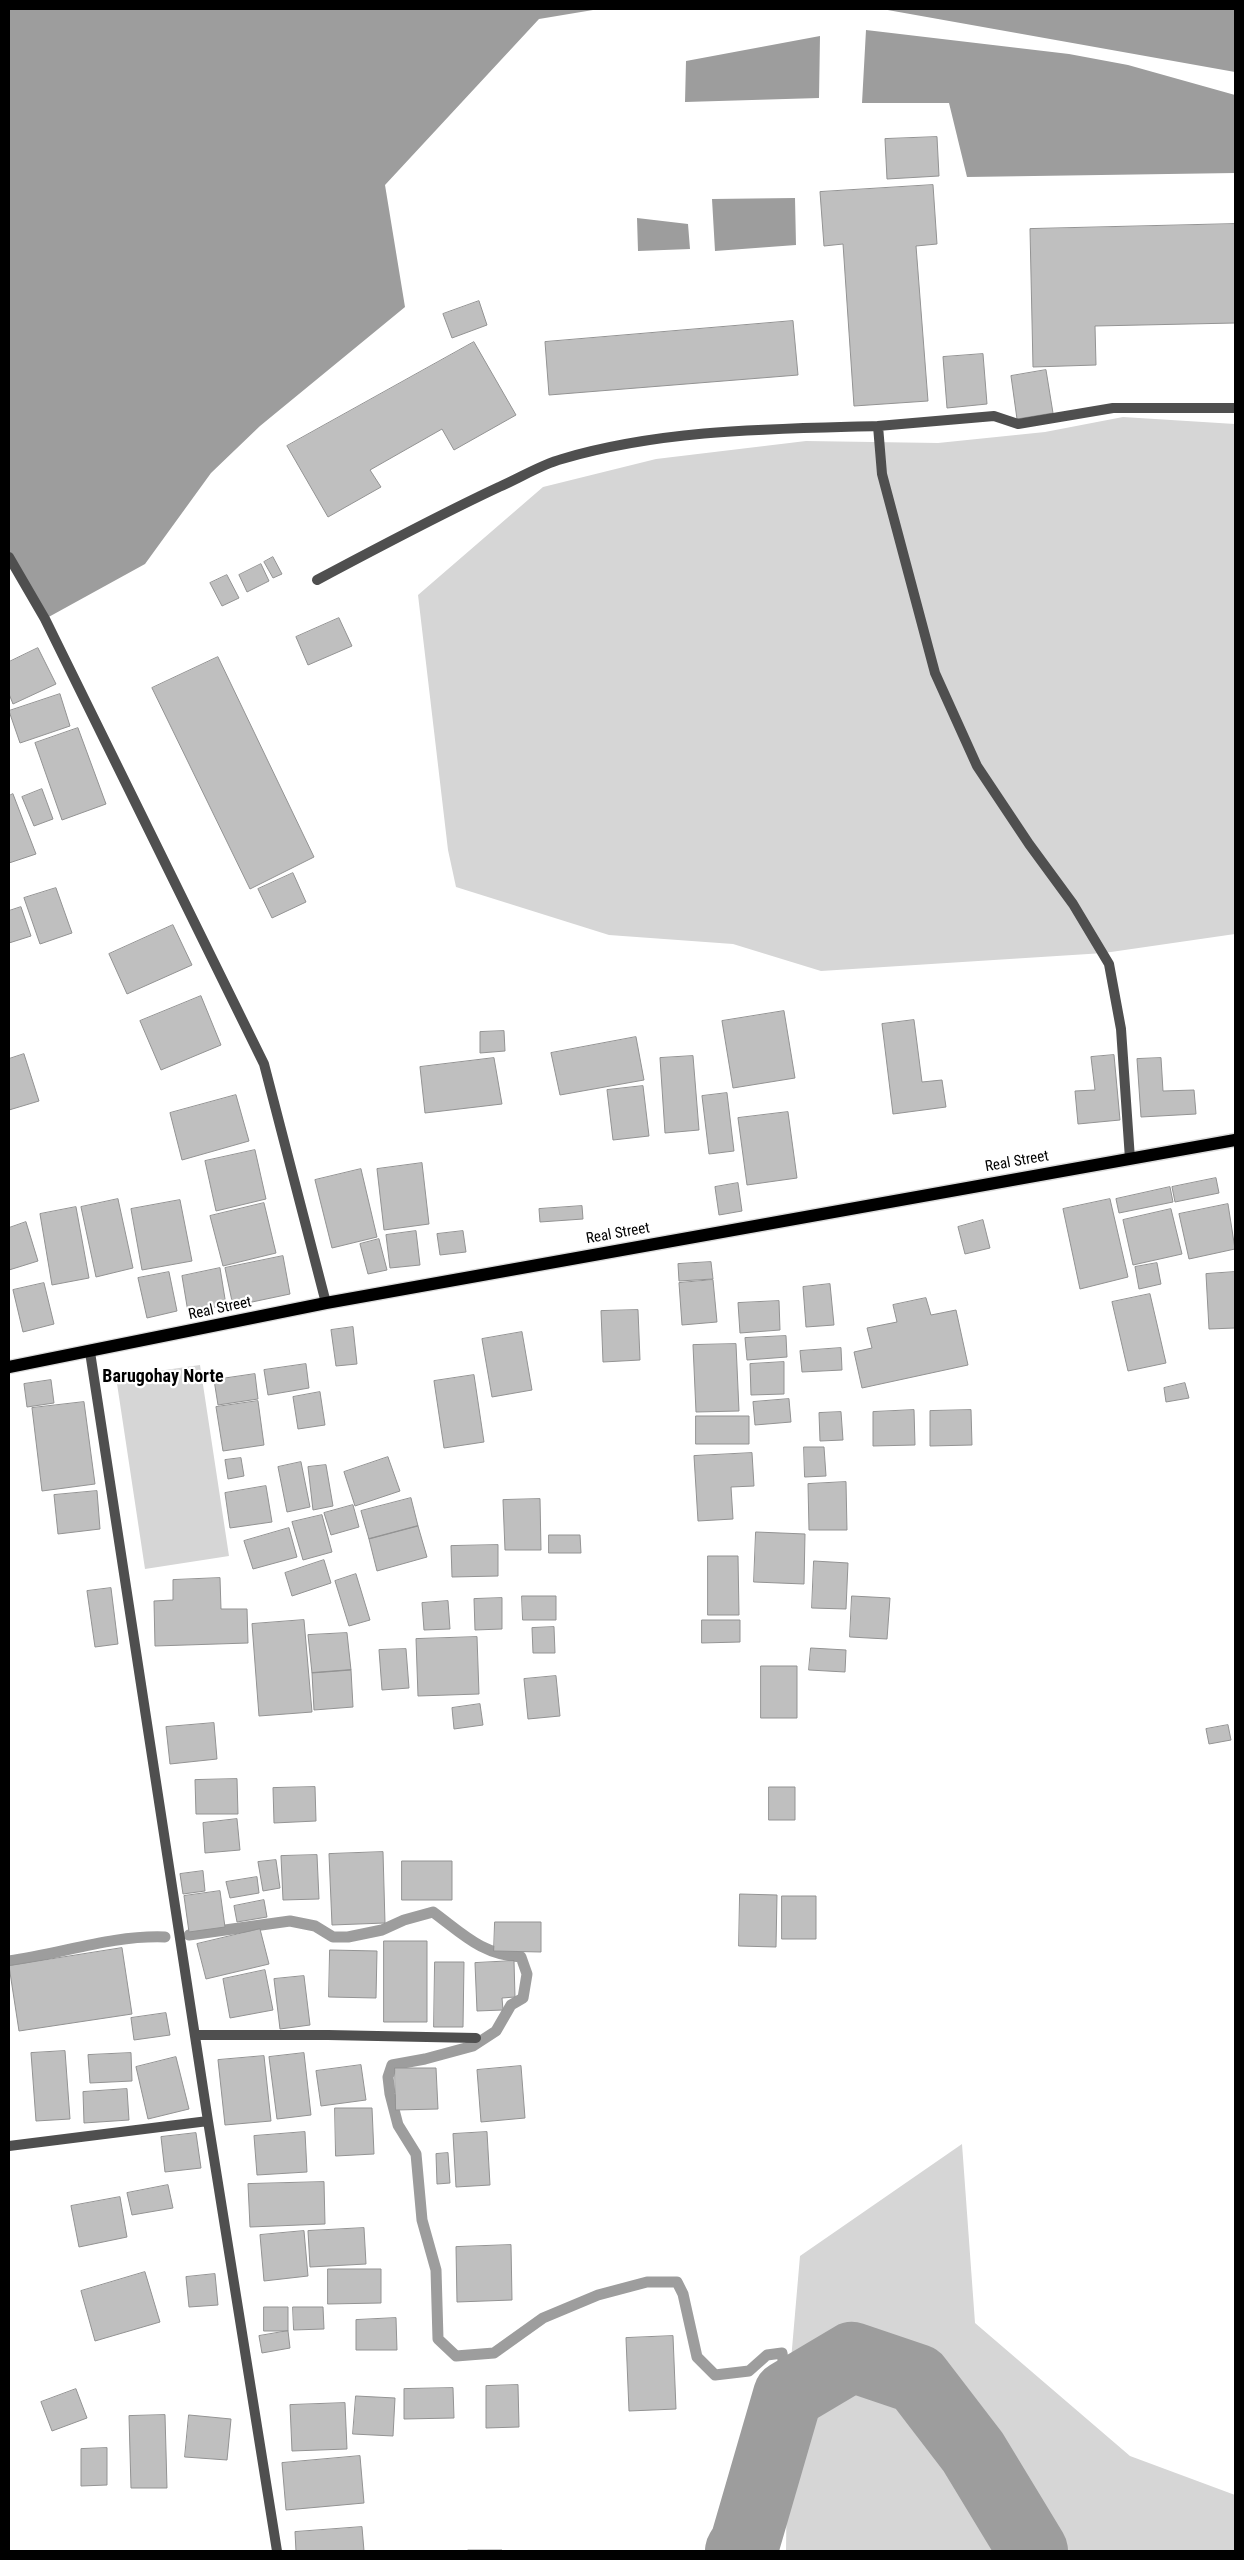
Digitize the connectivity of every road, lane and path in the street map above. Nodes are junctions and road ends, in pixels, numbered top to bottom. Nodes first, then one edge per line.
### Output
1 (1235, 408) edge
2 (878, 426) junction
3 (9, 557) edge
4 (317, 580) dead end
5 (1235, 1140) edge
6 (1130, 1159) junction
7 (326, 1303) junction
8 (90, 1352) junction
9 (9, 1367) edge
10 (195, 2035) junction
11 (476, 2038) dead end
12 (208, 2121) junction
13 (9, 2146) edge
14 (278, 2551) edge

1 - 2 street
2 - 4 street
2 - 6 street
3 - 7 street
5 - 6 main road, Real Street
6 - 7 main road, Real Street
7 - 8 main road, Real Street
8 - 9 main road, Real Street
8 - 10 street
10 - 11 street
10 - 12 street
12 - 13 street
12 - 14 street

